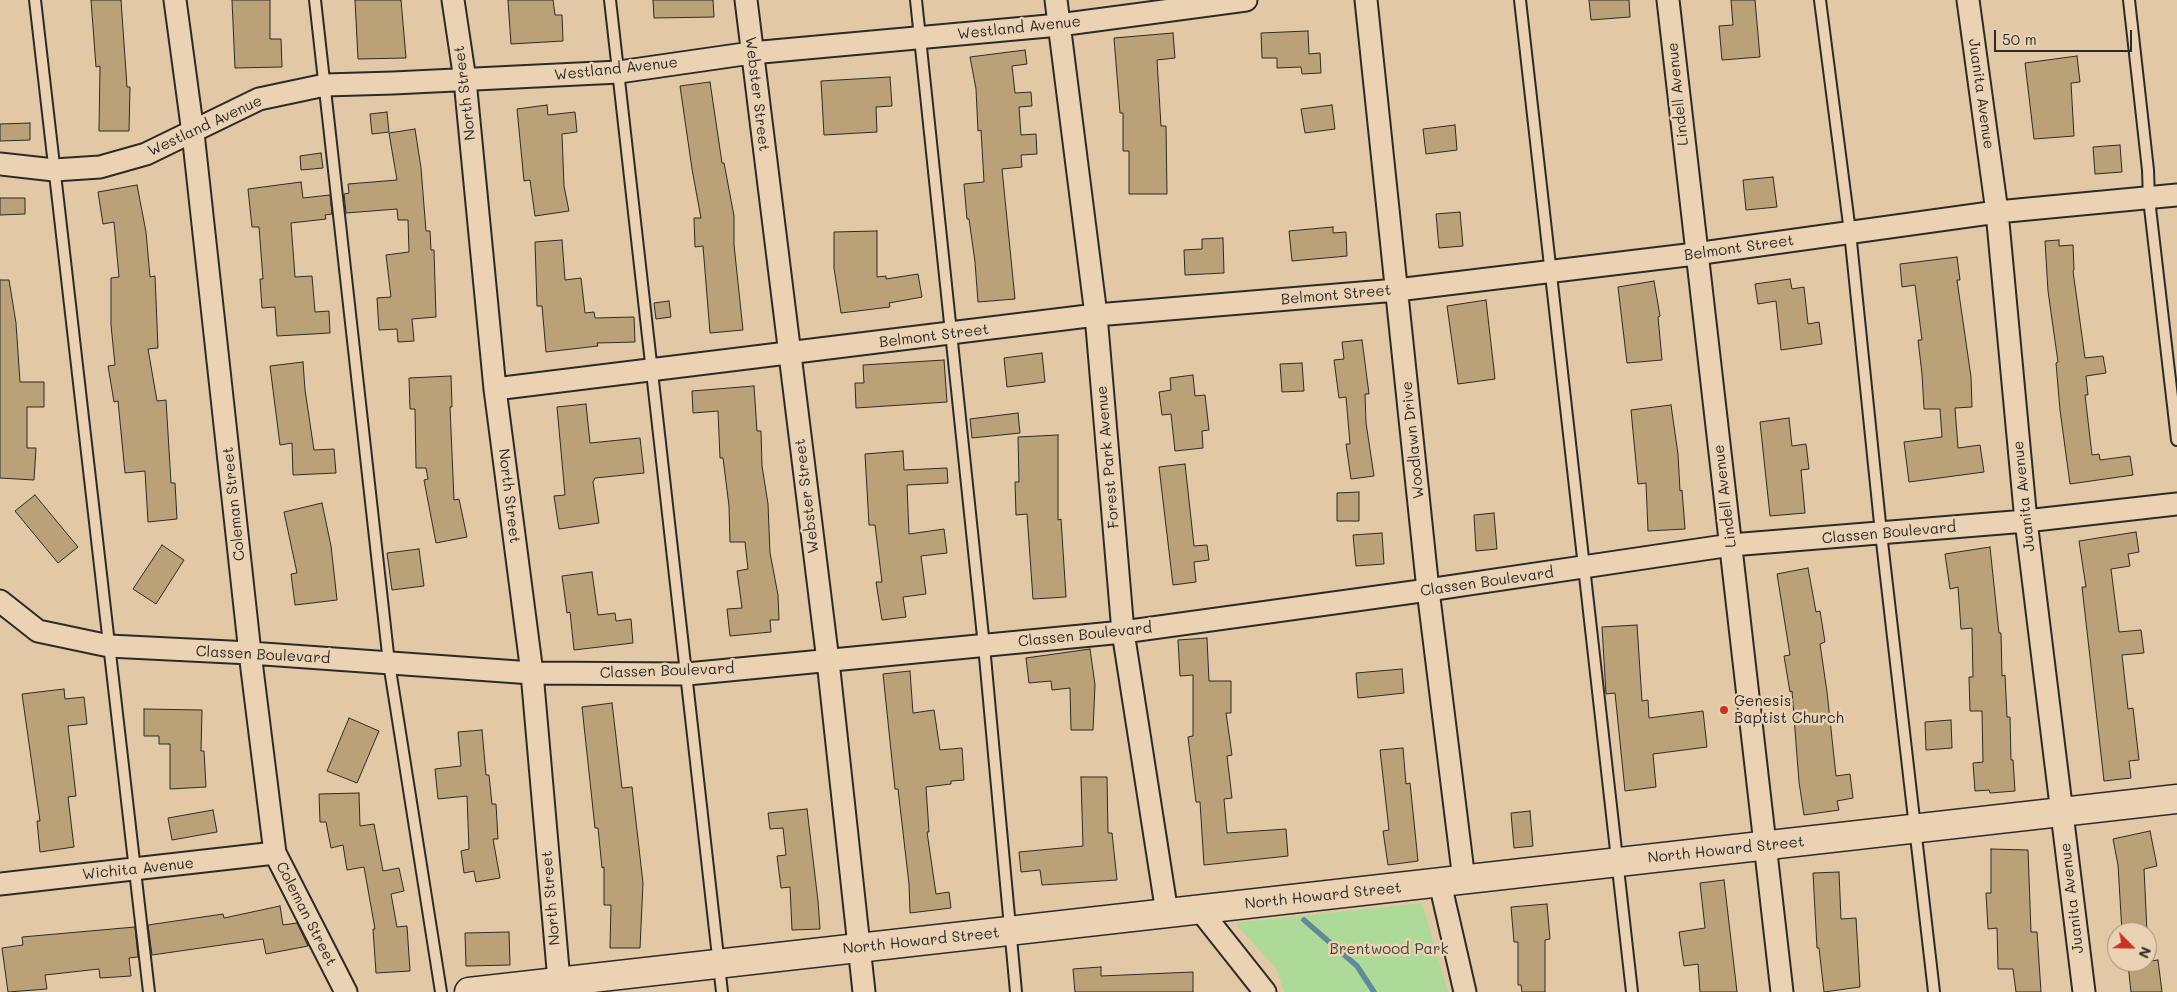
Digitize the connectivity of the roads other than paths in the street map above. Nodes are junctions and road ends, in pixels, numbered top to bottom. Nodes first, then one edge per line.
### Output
1 (35, 0) edge
2 (175, 0) edge
3 (315, 0) edge
4 (453, 0) edge
5 (610, 0) edge
6 (746, 0) edge
7 (916, 0) edge
8 (1056, 0) edge
9 (1246, 0) edge
10 (1366, 0) edge
11 (1520, 0) edge
12 (1668, 0) edge
13 (1820, 0) edge
14 (1968, 0) edge
15 (2129, 0) edge
16 (1059, 25) junction
17 (921, 38) junction
18 (751, 53) junction
19 (619, 72) junction
20 (465, 80) junction
21 (325, 85) junction
22 (193, 132) junction
23 (0, 164) edge
24 (54, 170) junction
25 (2177, 195) edge
26 (2149, 200) junction
27 (1997, 212) junction
28 (1850, 232) junction
29 (1695, 254) junction
30 (1550, 272) junction
31 (1397, 290) junction
32 (1096, 315) junction
33 (951, 334) junction
34 (790, 354) junction
35 (651, 371) junction
36 (495, 389) junction
37 (2177, 440) edge
38 (2177, 504) edge
39 (2026, 521) junction
40 (1882, 533) junction
41 (1731, 546) junction
42 (1585, 567) junction
43 (1428, 590) junction
44 (0, 601) edge
45 (1123, 632) junction
46 (109, 646) junction
47 (984, 646) junction
48 (250, 653) junction
49 (828, 662) junction
50 (389, 663) junction
51 (532, 673) junction
52 (687, 674) junction
53 (2177, 800) edge
54 (2062, 812) junction
55 (1916, 829) junction
56 (1763, 846) junction
57 (275, 853) junction
58 (1617, 863) junction
59 (135, 869) junction
60 (1452, 881) junction
61 (0, 884) edge
62 (1200, 910) junction
63 (1167, 913) junction
64 (1009, 931) junction
65 (858, 948) junction
66 (719, 964) junction
67 (559, 987) edge
68 (149, 992) edge
69 (346, 992) edge
70 (441, 992) edge
71 (469, 992) edge
72 (722, 992) edge
73 (864, 992) edge
74 (1016, 992) edge
75 (1266, 992) edge
76 (1466, 992) edge
77 (1632, 992) edge
78 (1782, 992) edge
79 (1934, 992) edge
80 (2084, 992) edge

1 - 24 lane
2 - 22 street, Coleman Street
3 - 21 lane
4 - 20 street, North Street
5 - 19 lane
6 - 18 street, Webster Street
7 - 17 lane
8 - 16 street, Forest Park Avenue
9 - 16 street, Westland Avenue
10 - 31 street, Woodlawn Drive
11 - 30 lane
12 - 29 street, Lindell Avenue
13 - 28 lane
14 - 27 street, Juanita Avenue
15 - 26 lane
16 - 17 street, Westland Avenue
16 - 32 street, Forest Park Avenue
17 - 18 street, Westland Avenue
17 - 33 lane
18 - 19 street, Westland Avenue
18 - 34 street, Webster Street
19 - 20 street, Westland Avenue
19 - 35 lane
20 - 21 street, Westland Avenue
20 - 36 street, North Street
21 - 22 street, Westland Avenue
21 - 50 lane
22 - 24 street, Westland Avenue
22 - 48 street, Coleman Street
23 - 24 street, Westland Avenue
24 - 46 lane
25 - 26 street, Belmont Street
26 - 27 street, Belmont Street
26 - 37 lane
27 - 28 street, Belmont Street
27 - 39 street, Juanita Avenue
28 - 29 street, Belmont Street
28 - 40 lane
29 - 30 street, Belmont Street
29 - 41 street, Lindell Avenue
30 - 31 street, Belmont Street
30 - 42 lane
31 - 32 street, Belmont Street
31 - 43 street, Woodlawn Drive
32 - 33 street, Belmont Street
32 - 45 street, Forest Park Avenue
33 - 34 street, Belmont Street
33 - 47 lane
34 - 35 street, Belmont Street
34 - 49 street, Webster Street
35 - 36 street, Belmont Street
35 - 52 lane
36 - 51 street, North Street
38 - 39 street, Classen Boulevard
39 - 40 street, Classen Boulevard
39 - 54 street, Juanita Avenue
40 - 41 street, Classen Boulevard
40 - 55 lane
41 - 42 street, Classen Boulevard
41 - 56 street, Lindell Avenue
42 - 43 street, Classen Boulevard
42 - 58 lane
43 - 45 street, Classen Boulevard
43 - 60 street, Woodlawn Drive
44 - 46 street, Classen Boulevard
45 - 47 street, Classen Boulevard
45 - 63 street, Forest Park Avenue
46 - 48 street, Classen Boulevard
46 - 59 lane
47 - 49 street, Classen Boulevard
47 - 64 lane
48 - 50 street, Classen Boulevard
48 - 57 street, Coleman Street
49 - 52 street, Classen Boulevard
49 - 65 street, Webster Street
50 - 51 street, Classen Boulevard
50 - 70 lane
51 - 52 street, Classen Boulevard
51 - 67 street, North Street
52 - 66 lane
53 - 54 street, North Howard Street
54 - 55 street, North Howard Street
54 - 80 street, Juanita Avenue
55 - 56 street, North Howard Street
55 - 79 lane
56 - 58 street, North Howard Street
56 - 78 street, Lindell Avenue
57 - 59 street, Wichita Avenue
57 - 69 street, Coleman Street
58 - 60 street, North Howard Street
58 - 77 lane
59 - 61 street, Wichita Avenue
59 - 68 lane
60 - 62 street, North Howard Street
60 - 76 street, Woodlawn Drive
62 - 63 street, North Howard Street
62 - 75 street
63 - 64 street, North Howard Street
64 - 65 street, North Howard Street
64 - 74 lane
65 - 66 street, North Howard Street
65 - 73 street, Webster Street
66 - 67 street, North Howard Street
66 - 72 lane
67 - 71 street, North Howard Street

